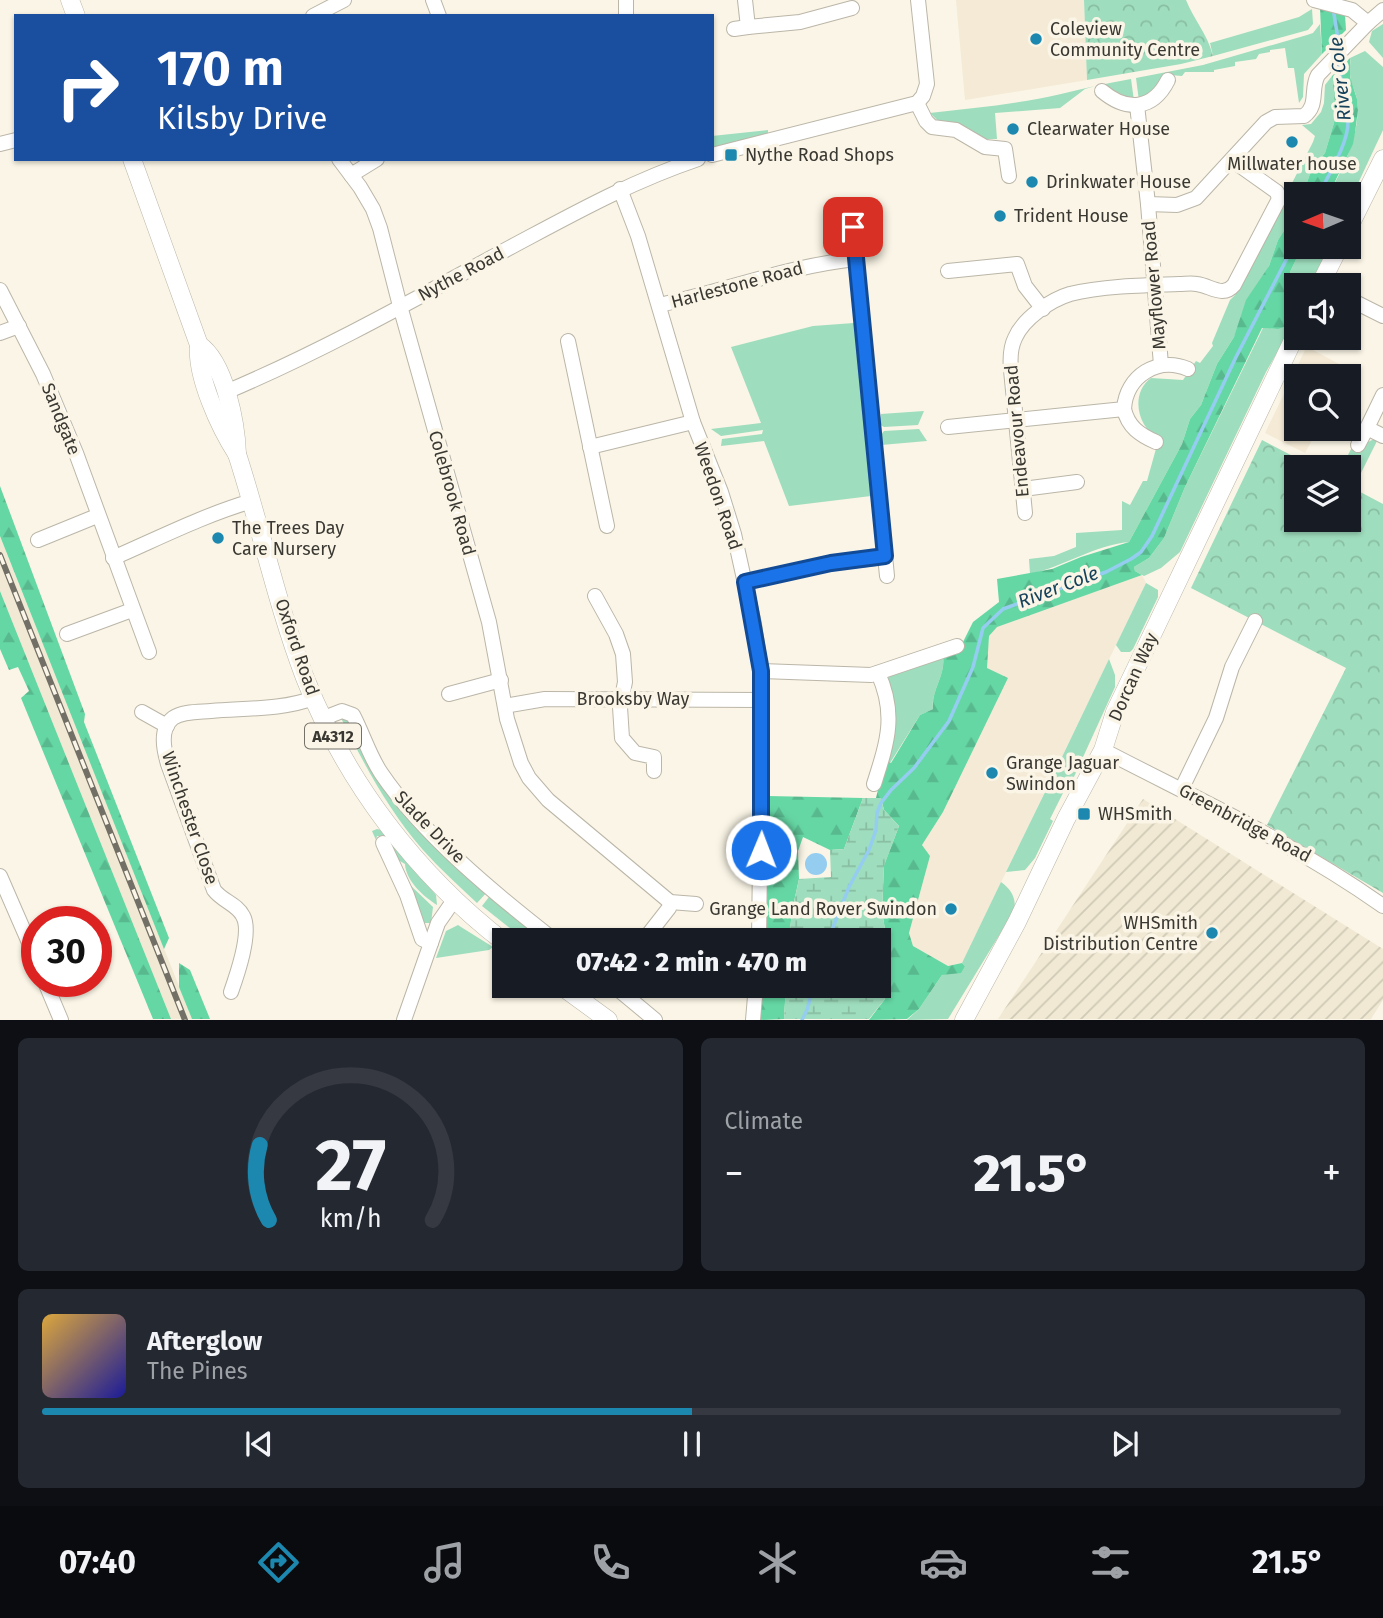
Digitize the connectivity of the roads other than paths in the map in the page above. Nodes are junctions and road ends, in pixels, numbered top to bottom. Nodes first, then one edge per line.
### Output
1 (344, 0) edge
2 (745, 0) edge
3 (918, 0) edge
4 (1317, 1) edge
5 (852, 8) dead end
6 (317, 14) edge
7 (1378, 16) edge
8 (1168, 80) dead end
9 (1102, 91) dead end
10 (917, 103) junction
11 (1137, 105) junction
12 (714, 154) edge
13 (1383, 159) edge
14 (1232, 160) junction
15 (133, 161) edge
16 (340, 161) edge
17 (374, 161) edge
18 (693, 161) edge
19 (351, 175) junction
20 (1009, 176) dead end
21 (620, 189) junction
22 (1362, 201) edge
23 (1148, 204) junction
24 (853, 227) dead end
25 (856, 259) junction
26 (948, 271) dead end
27 (1153, 285) junction
28 (0, 290) edge
29 (659, 305) junction
30 (1361, 305) edge
31 (400, 306) junction
32 (1043, 309) junction
33 (1383, 316) edge
34 (19, 326) junction
35 (0, 332) edge
36 (568, 341) dead end
37 (1288, 350) edge
38 (1161, 365) junction
39 (1188, 369) dead end
40 (218, 395) junction
41 (1383, 395) edge
42 (1124, 409) junction
43 (1016, 421) junction
44 (693, 422) junction
45 (948, 427) dead end
46 (1367, 428) junction
47 (1383, 436) edge
48 (1156, 442) dead end
49 (1358, 445) dead end
50 (590, 447) junction
51 (1077, 482) dead end
52 (1023, 489) junction
53 (252, 501) junction
54 (1025, 513) dead end
55 (97, 516) junction
56 (607, 526) dead end
57 (38, 540) dead end
58 (885, 556) junction
59 (113, 558) junction
60 (887, 576) dead end
61 (745, 582) junction
62 (595, 596) dead end
63 (132, 610) junction
64 (1255, 621) dead end
65 (67, 634) dead end
66 (957, 646) dead end
67 (149, 652) dead end
68 (761, 671) junction
69 (878, 673) junction
70 (501, 680) junction
71 (449, 694) dead end
72 (314, 698) junction
73 (622, 700) junction
74 (762, 700) junction
75 (505, 706) junction
76 (142, 712) dead end
77 (324, 718) junction
78 (167, 726) junction
79 (1103, 750) junction
80 (654, 771) dead end
81 (874, 784) dead end
82 (1182, 788) junction
83 (383, 842) dead end
84 (415, 860) joint
85 (0, 876) edge
86 (454, 900) junction
87 (670, 902) junction
88 (696, 904) dead end
89 (1383, 906) edge
90 (21, 924) edge
91 (539, 928) edge
92 (653, 928) edge
93 (759, 928) edge
94 (492, 932) edge
95 (431, 943) junction
96 (232, 992) dead end
97 (52, 997) edge
98 (578, 998) edge
99 (629, 998) edge
100 (752, 998) edge
101 (61, 1020) edge
102 (404, 1020) edge
103 (608, 1020) edge
104 (655, 1020) edge
105 (754, 1020) edge
106 (964, 1020) edge

1 - 6 street
2 - 5 street
3 - 10 street
4 - 7 street
7 - 14 street
8 - 11 street
9 - 11 street
10 - 12 street
10 - 20 street
11 - 23 street, Mayflower Road
13 - 22 main road
14 - 23 street
14 - 27 street, Endeavour Road
15 - 40 main road, Oxford Road / A4312
16 - 19 street, Colebrook Road
17 - 19 street
18 - 21 street, Nythe Road
19 - 31 street, Colebrook Road
21 - 29 street, Weedon Road
21 - 31 street, Nythe Road
23 - 27 street, Mayflower Road
24 - 25 street
25 - 29 street, Harlestone Road
25 - 58 street
26 - 32 street
27 - 32 street, Endeavour Road
27 - 38 street, Mayflower Road
28 - 34 street, Sandgate
29 - 44 street, Weedon Road
30 - 33 street
31 - 40 street, Nythe Road
31 - 70 street, Colebrook Road
32 - 43 street, Endeavour Road
34 - 35 street
34 - 55 street, Sandgate
36 - 50 street
37 - 79 main road, Dorcan Way
38 - 39 street
38 - 42 street
40 - 53 main road, Oxford Road / A4312
41 - 46 street
42 - 43 street
42 - 48 street
43 - 45 street
43 - 52 street, Endeavour Road
44 - 50 street
44 - 61 street, Weedon Road
46 - 47 street
46 - 49 street
50 - 56 street
51 - 52 street
52 - 54 street, Endeavour Road
53 - 59 street
53 - 72 main road, Oxford Road / A4312
55 - 57 street
55 - 59 street, Sandgate
58 - 60 street
58 - 61 street
59 - 63 street, Sandgate
61 - 68 street, Weedon Road
62 - 73 street
63 - 65 street
63 - 67 street, Sandgate
64 - 82 street
66 - 69 street
68 - 69 street
68 - 74 street, Weedon Road
69 - 81 street
70 - 71 street
70 - 75 street, Colebrook Road
72 - 77 main road, Oxford Road / A4312
72 - 78 street, Winchester Close
73 - 74 street, Brooksby Way
73 - 75 street, Brooksby Way
73 - 80 street
74 - 93 street, Weedon Road
75 - 87 street, Colebrook Road
76 - 78 street, Winchester Close
77 - 84 main road, Oxford Road / A4312
77 - 91 street, Slade Drive
78 - 96 street, Winchester Close
79 - 82 street, Greenbridge Road
79 - 106 main road, Dorcan Way
82 - 89 street, Greenbridge Road
83 - 95 street
84 - 86 main road, Slade Drive / A4312
85 - 90 street
86 - 94 main road, Slade Drive / A4312
86 - 95 street
87 - 88 street
87 - 92 street
95 - 102 street
97 - 101 street
98 - 103 main road
99 - 104 street
100 - 105 street

